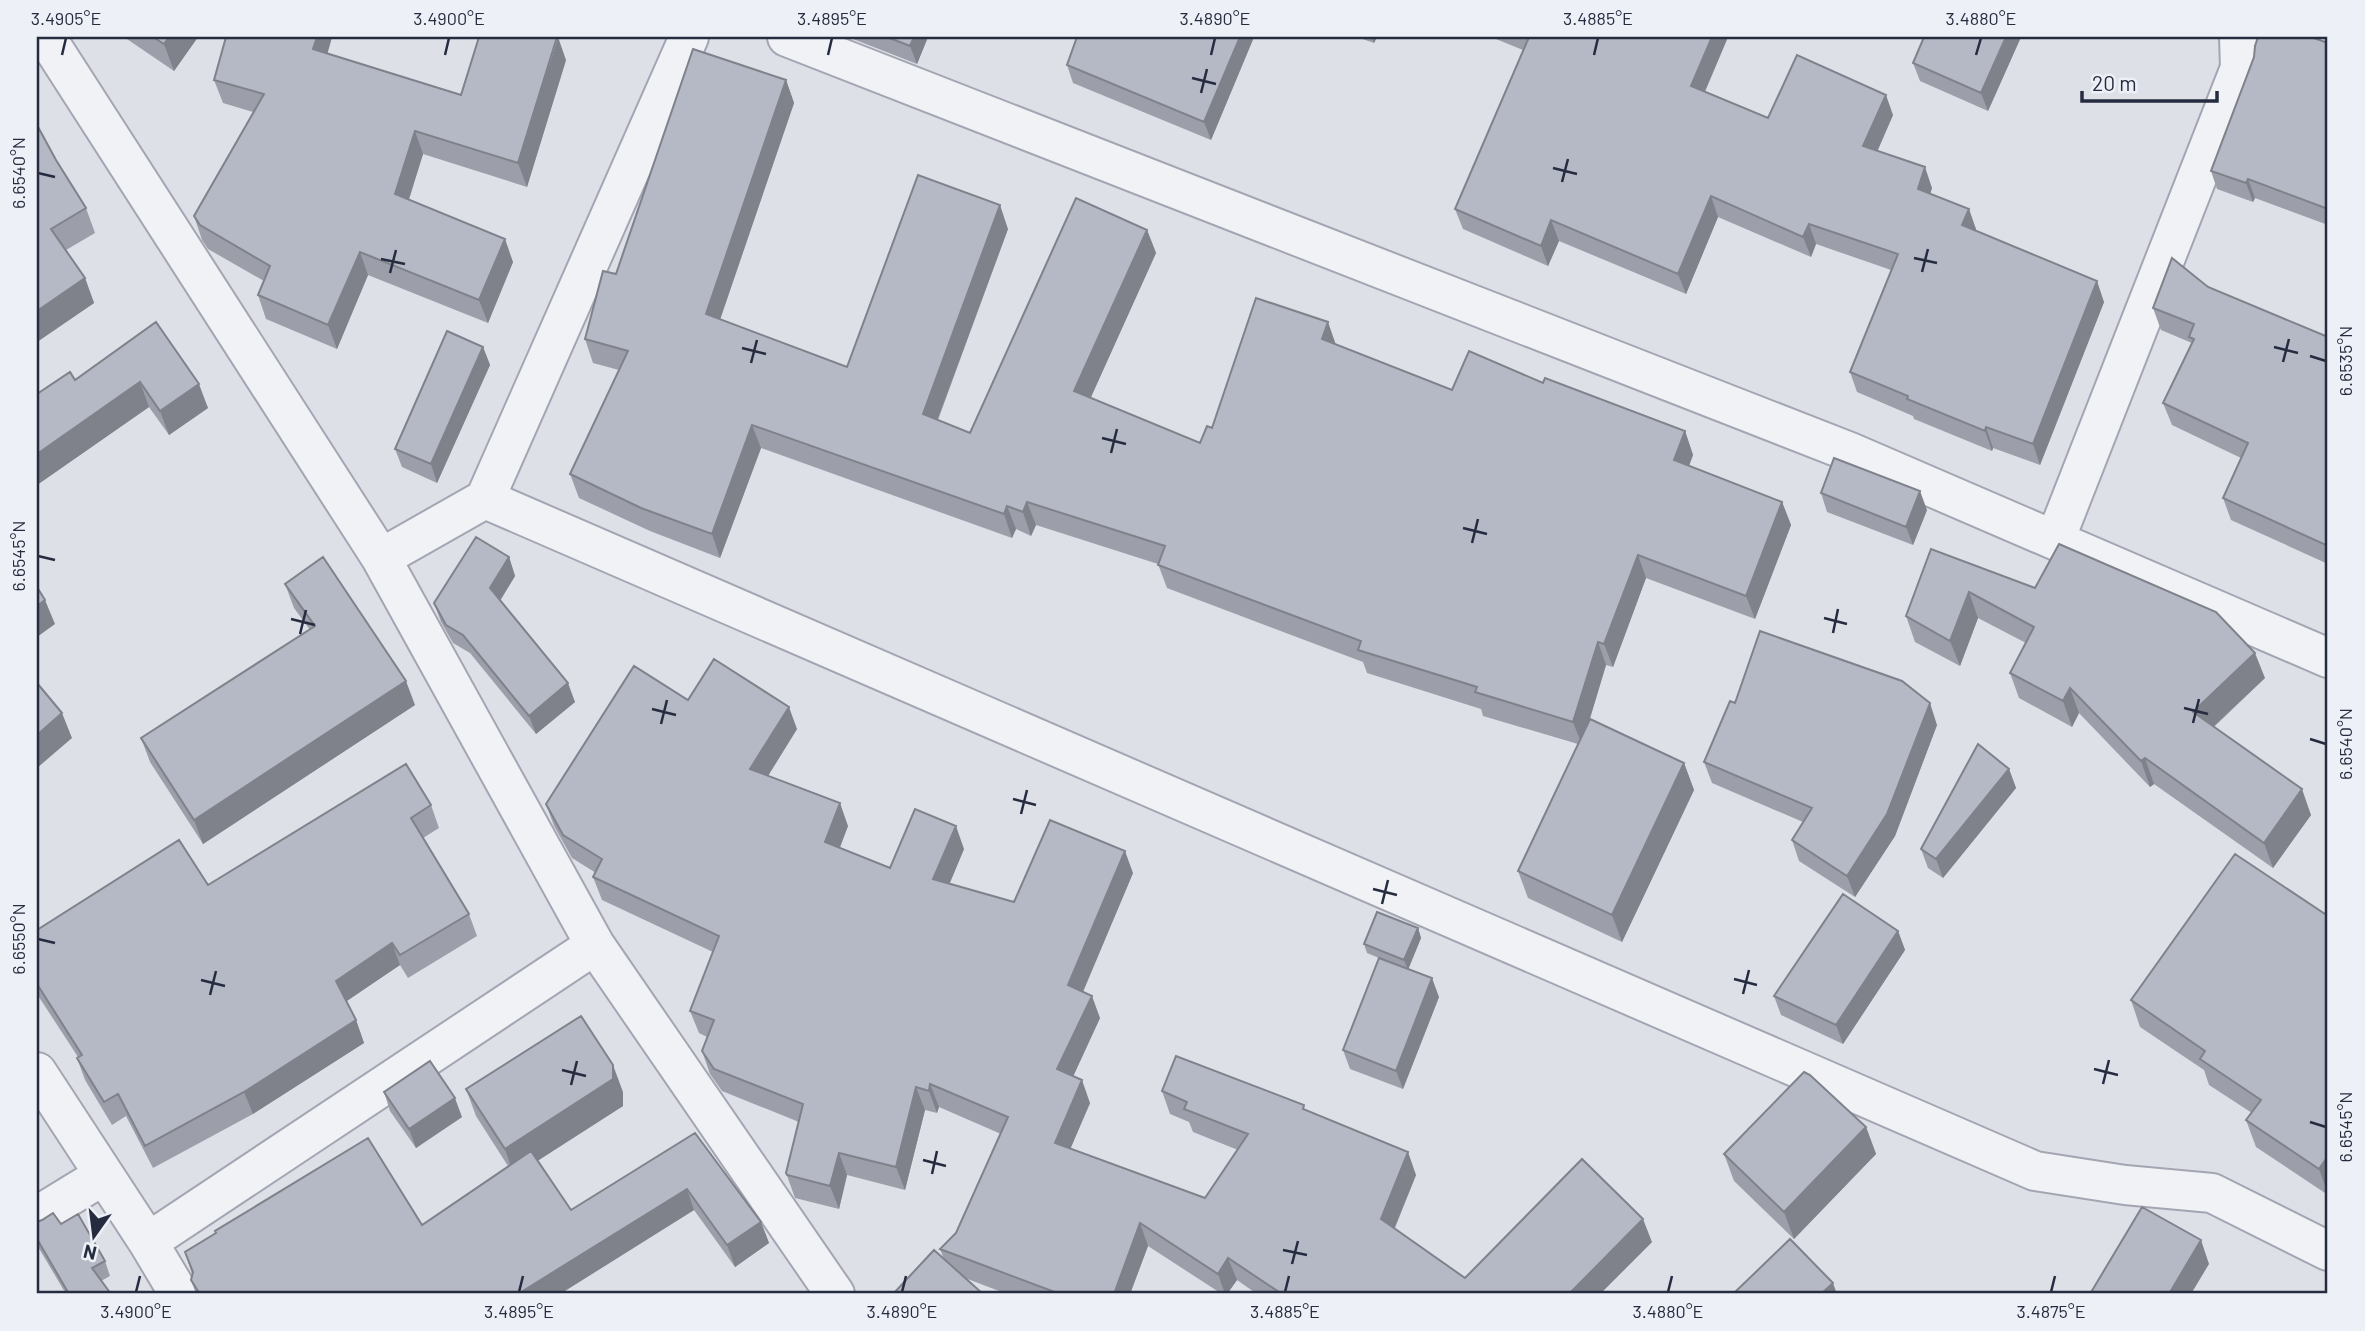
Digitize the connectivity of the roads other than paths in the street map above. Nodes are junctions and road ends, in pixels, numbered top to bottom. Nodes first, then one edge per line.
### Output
1 (46, 37) edge
2 (689, 37) edge
3 (787, 37) edge
4 (2239, 37) edge
5 (485, 499) junction
6 (2055, 540) junction
7 (381, 558) junction
8 (2328, 658) edge
9 (595, 945) junction
10 (37, 1072) edge
11 (104, 1175) junction
12 (37, 1216) edge
13 (148, 1242) junction
14 (2328, 1251) edge
15 (179, 1294) edge
16 (835, 1294) edge

1 - 7 street
2 - 5 street
3 - 6 street
4 - 6 street
5 - 7 street
5 - 14 street
6 - 8 street
7 - 9 street
9 - 13 street
9 - 16 street
10 - 11 street
11 - 12 street
11 - 13 street
13 - 15 street

